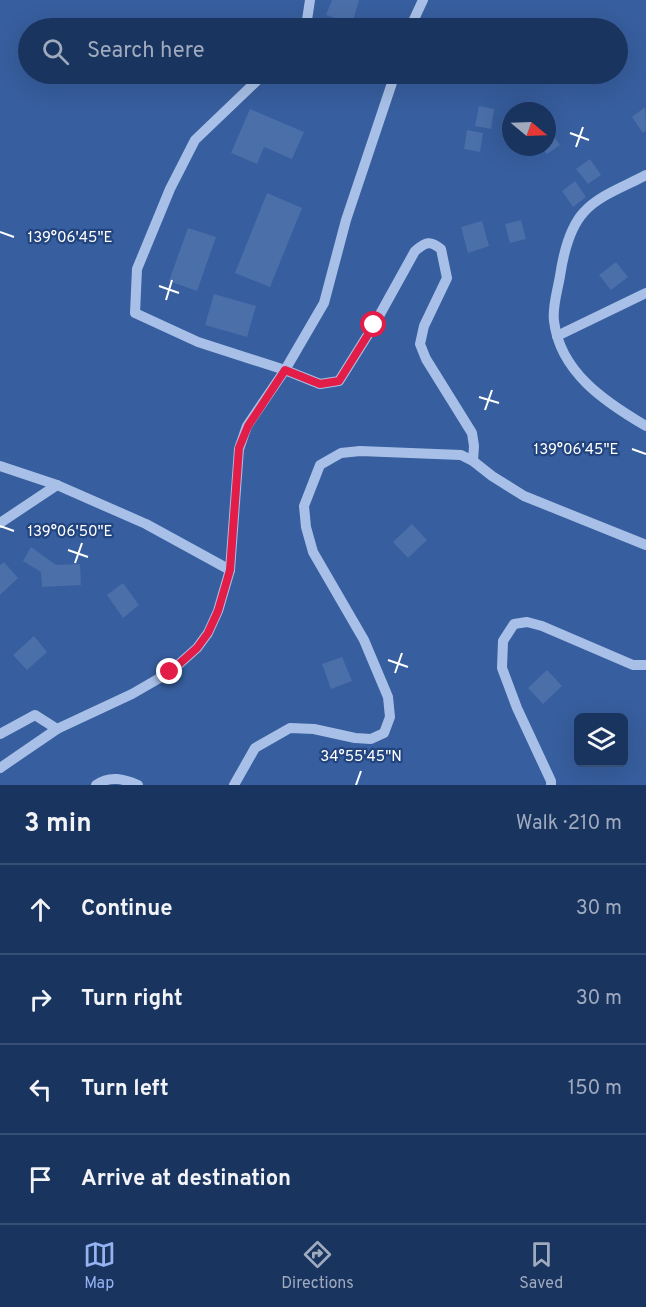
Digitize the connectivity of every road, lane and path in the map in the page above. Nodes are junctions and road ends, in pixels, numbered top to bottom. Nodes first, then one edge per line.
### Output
1 (310, 0) edge
2 (423, 0) edge
3 (307, 18) edge
4 (415, 18) edge
5 (254, 84) edge
6 (392, 84) edge
7 (646, 175) edge
8 (646, 293) edge
9 (557, 336) junction
10 (285, 370) junction
11 (646, 426) edge
12 (472, 461) junction
13 (0, 466) edge
14 (57, 485) junction
15 (0, 523) edge
16 (646, 545) edge
17 (230, 570) junction
18 (646, 664) edge
19 (57, 729) junction
20 (0, 734) edge
21 (0, 768) edge
22 (96, 785) edge
23 (138, 785) edge
24 (234, 785) edge
25 (551, 785) edge

1 - 3 street
2 - 4 street
5 - 10 street
6 - 10 street
7 - 9 street
8 - 9 street
9 - 11 street
10 - 12 street
10 - 17 street
12 - 16 street
12 - 24 street
13 - 14 street
14 - 15 street
14 - 17 street
17 - 19 street
18 - 25 street
19 - 20 street
19 - 21 street
22 - 23 street

